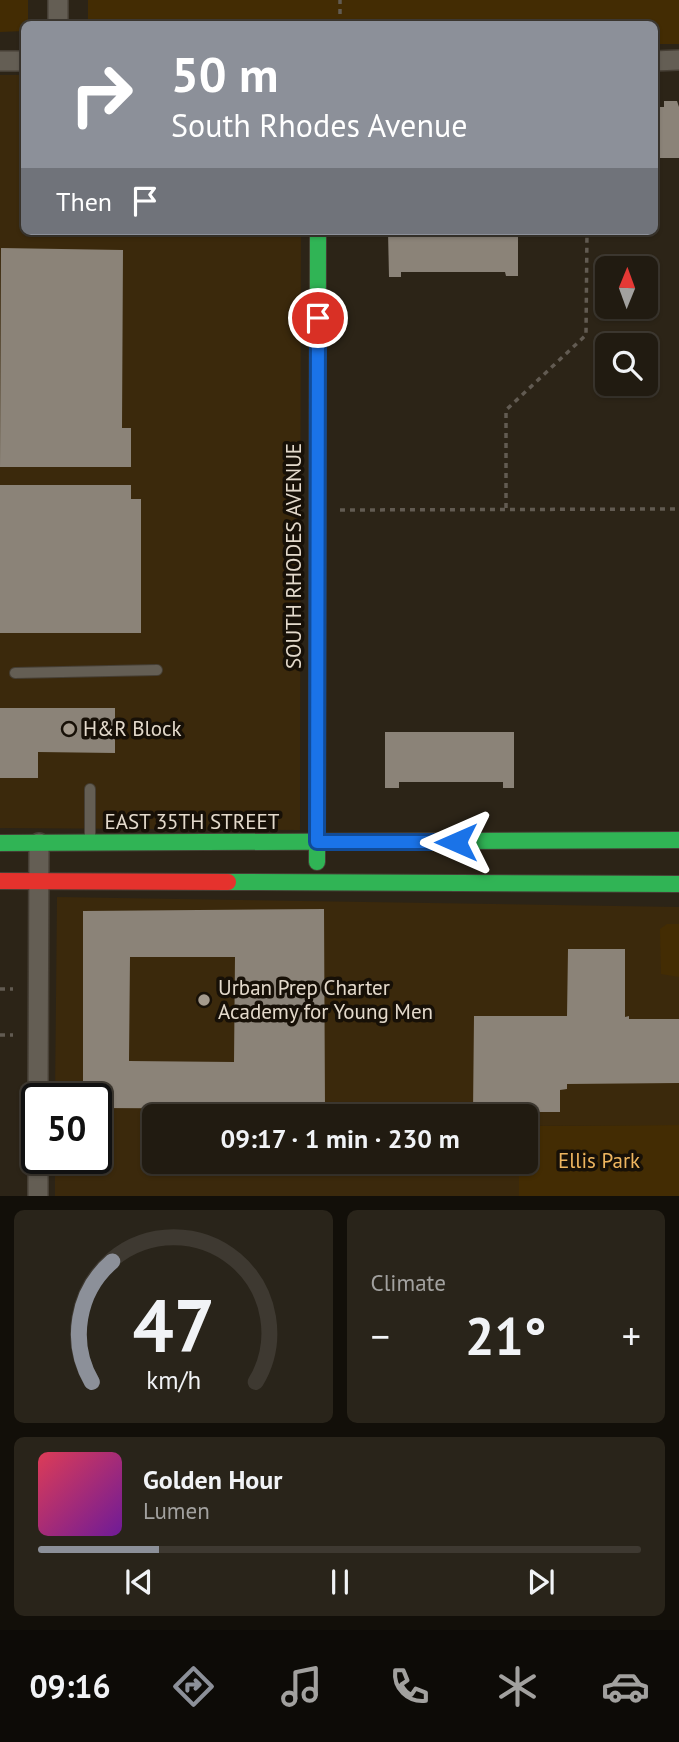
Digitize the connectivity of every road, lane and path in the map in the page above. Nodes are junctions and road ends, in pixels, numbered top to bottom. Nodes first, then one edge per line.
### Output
1 (58, 0) edge
2 (340, 0) edge
3 (58, 21) edge
4 (340, 21) edge
5 (0, 61) edge
6 (21, 61) edge
7 (658, 61) edge
8 (679, 61) edge
9 (318, 235) edge
10 (587, 235) edge
11 (506, 508) junction
12 (679, 509) edge
13 (340, 510) dead end
14 (157, 670) dead end
15 (15, 673) dead end
16 (90, 789) dead end
17 (679, 840) edge
18 (317, 842) junction
19 (0, 843) edge
20 (39, 843) junction
21 (90, 844) junction
22 (0, 881) edge
23 (39, 881) junction
24 (317, 881) junction
25 (679, 884) edge
26 (0, 989) edge
27 (13, 989) dead end
28 (0, 1035) edge
29 (13, 1035) dead end
30 (38, 1083) edge
31 (38, 1174) edge
32 (38, 1196) edge

1 - 3 street
2 - 4 path
5 - 6 street
7 - 8 street
9 - 18 main road, SOUTH RHODES AVENUE
10 - 11 path
11 - 12 path
11 - 13 path
14 - 15 lane
16 - 21 lane
17 - 18 main road, EAST 35TH STREET
18 - 21 main road, EAST 35TH STREET
18 - 24 main road, SOUTH RHODES AVENUE
19 - 20 main road, EAST 35TH STREET
20 - 21 main road, EAST 35TH STREET
20 - 23 street
22 - 23 main road
23 - 24 main road
23 - 30 street
24 - 25 main road
26 - 27 path
28 - 29 path
31 - 32 street

